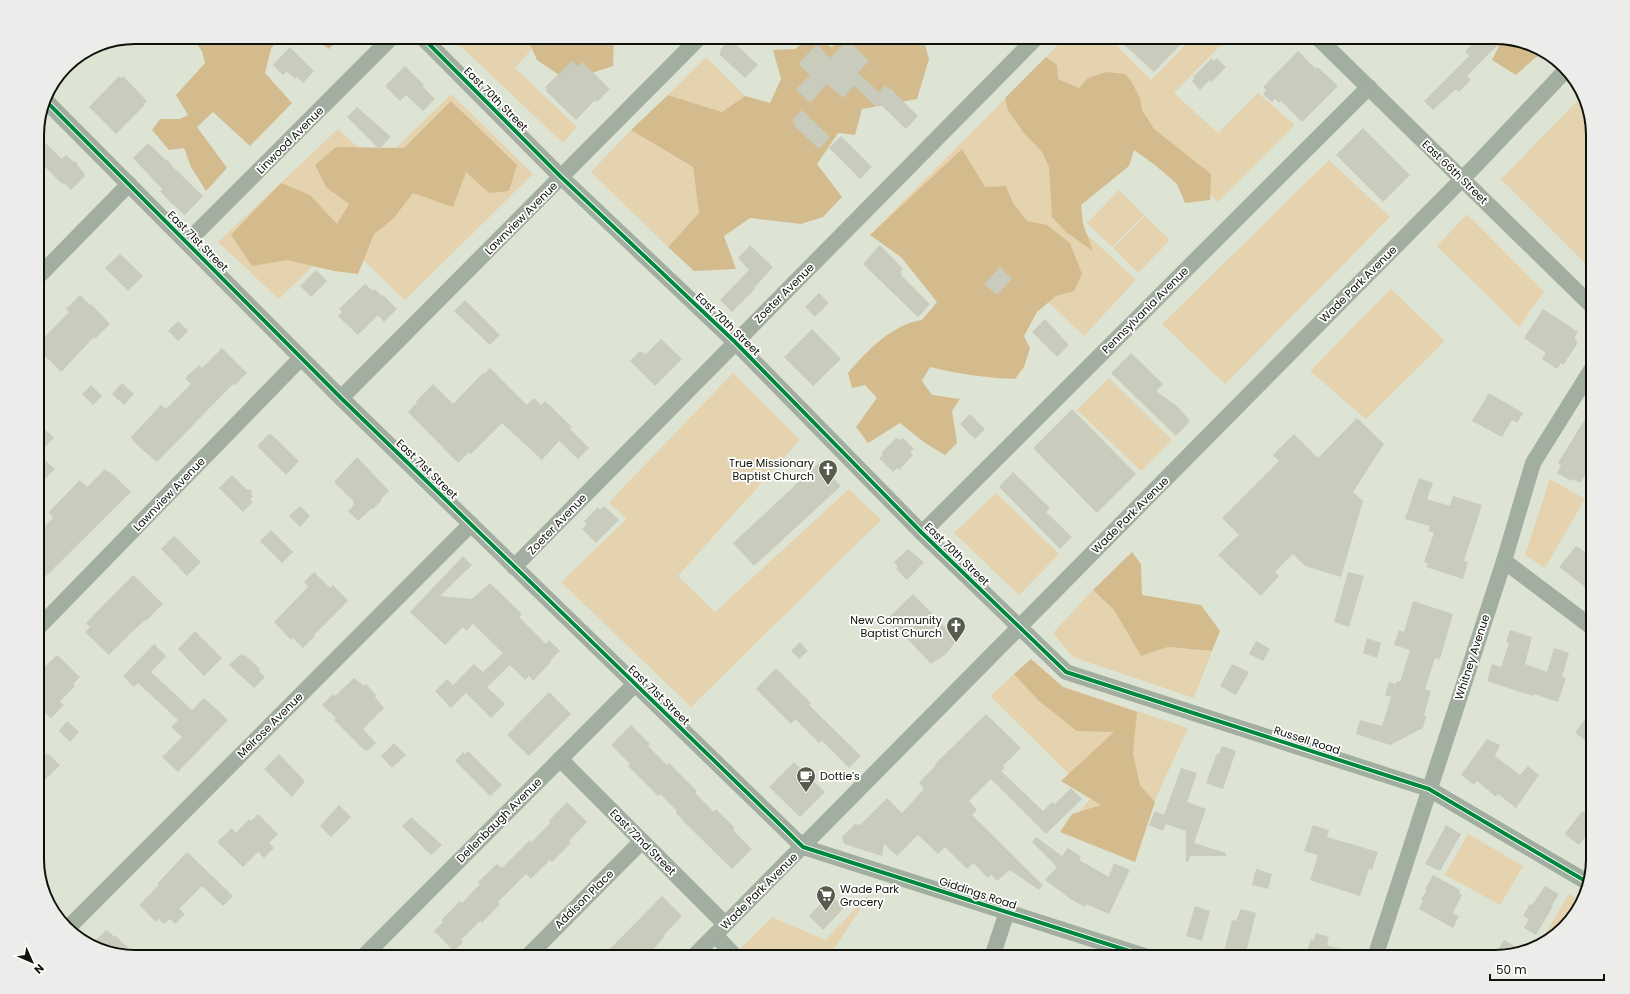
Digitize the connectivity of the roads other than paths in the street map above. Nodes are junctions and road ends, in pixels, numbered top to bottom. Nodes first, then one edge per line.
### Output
1 (385, 44) edge
2 (429, 44) edge
3 (693, 44) edge
4 (1030, 44) edge
5 (1324, 44) edge
6 (1562, 74) edge
7 (1368, 87) junction
8 (49, 104) edge
9 (562, 177) junction
10 (1462, 179) junction
11 (129, 184) junction
12 (187, 242) junction
13 (44, 271) edge
14 (1586, 300) edge
15 (735, 342) junction
16 (301, 358) junction
17 (1586, 378) edge
18 (341, 398) junction
19 (470, 524) junction
20 (922, 533) junction
21 (1504, 561) junction
22 (514, 568) junction
23 (44, 622) edge
24 (1586, 623) edge
25 (1019, 627) junction
26 (635, 684) junction
27 (560, 759) junction
28 (1429, 789) junction
29 (642, 841) junction
30 (803, 847) junction
31 (1584, 880) edge
32 (1008, 912) junction
33 (71, 924) edge
34 (720, 930) junction
35 (370, 950) edge
36 (534, 950) edge
37 (700, 950) edge
38 (732, 950) edge
39 (994, 950) edge
40 (1126, 950) edge
41 (1377, 950) edge

1 - 12 street, Linwood Avenue
2 - 9 street, East 70th Street
3 - 9 street, Lawnview Avenue
4 - 15 street, Zoeter Avenue
5 - 7 street, East 66th Street
6 - 10 street, Wade Park Avenue
7 - 10 street, East 66th Street
7 - 20 street, Pennsylvania Avenue
8 - 11 street, East 71st Street
9 - 15 street, East 70th Street
9 - 18 street, Lawnview Avenue
10 - 14 street, East 66th Street
10 - 25 street, Wade Park Avenue
11 - 12 street, East 71st Street
11 - 13 street
12 - 16 street, East 71st Street
15 - 20 street, East 70th Street
15 - 22 street, Zoeter Avenue
16 - 18 street, East 71st Street
16 - 23 street, Lawnview Avenue
17 - 21 street, Whitney Avenue
18 - 19 street, East 71st Street
19 - 22 street, East 71st Street
19 - 33 street, Melrose Avenue
20 - 25 street, East 70th Street
21 - 24 street
21 - 28 street, Whitney Avenue
22 - 26 street, East 71st Street
25 - 28 street, Russell Road
25 - 30 street, Wade Park Avenue
26 - 27 street, Dellenbaugh Avenue
26 - 30 street, East 71st Street
27 - 29 street, East 72nd Street
27 - 35 street, Dellenbaugh Avenue
28 - 31 street, Russell Road
28 - 41 street, Whitney Avenue
29 - 34 street, East 72nd Street
29 - 36 street, Addison Place
30 - 32 street, Giddings Road
30 - 34 street, Wade Park Avenue
32 - 39 street
32 - 40 street, Giddings Road
34 - 37 street, Wade Park Avenue
34 - 38 street, East 72nd Street

